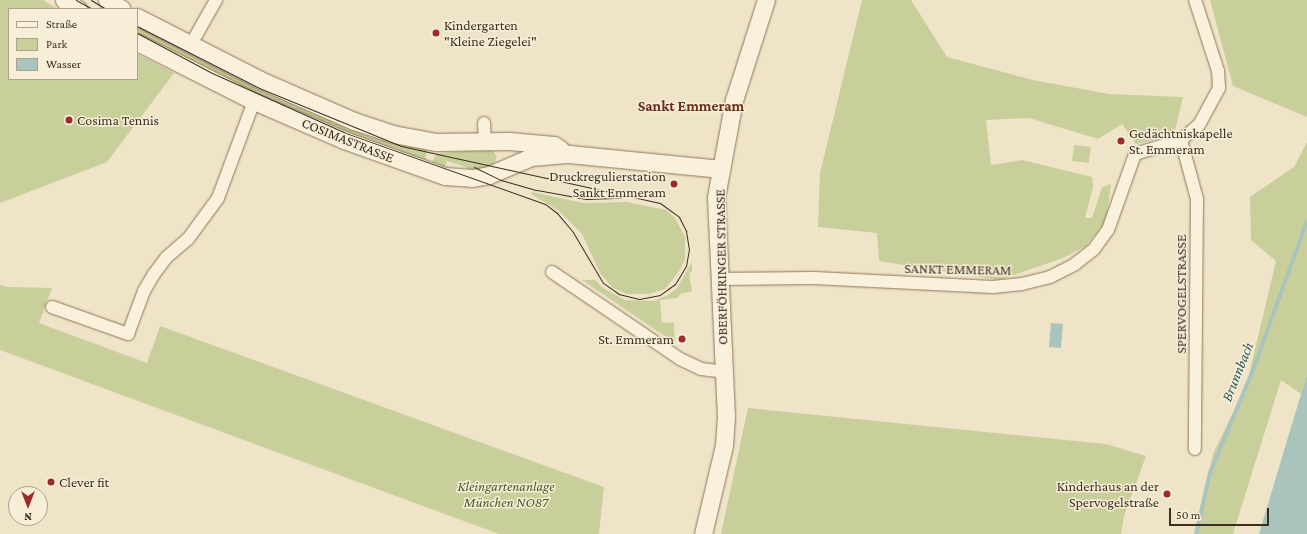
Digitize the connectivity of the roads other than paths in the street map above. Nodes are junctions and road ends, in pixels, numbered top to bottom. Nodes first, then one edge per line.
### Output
1 (64, 0) edge
2 (106, 0) edge
3 (216, 0) edge
4 (766, 0) edge
5 (1195, 0) edge
6 (76, 8) edge
7 (120, 8) edge
8 (138, 18) edge
9 (138, 43) edge
10 (190, 46) junction
11 (254, 101) junction
12 (484, 123) dead end
13 (1181, 140) junction
14 (488, 141) junction
15 (569, 154) junction
16 (722, 168) junction
17 (498, 172) junction
18 (552, 272) dead end
19 (719, 279) junction
20 (52, 307) dead end
21 (724, 372) junction
22 (1195, 449) dead end
23 (703, 534) edge

1 - 6 main road
2 - 7 main road
3 - 10 street
4 - 16 main road, OBERFÖHRINGER STRASSE
5 - 13 street, SANKT EMMERAM
8 - 10 main road, COSIMASTRASSE
9 - 11 main road, COSIMASTRASSE
10 - 14 main road, COSIMASTRASSE
11 - 17 main road, COSIMASTRASSE
11 - 20 street
12 - 14 street
13 - 19 street, SANKT EMMERAM
13 - 22 street, SPERVOGELSTRASSE
14 - 15 main road, COSIMASTRASSE
14 - 17 main road
15 - 16 main road, COSIMASTRASSE
15 - 17 main road, COSIMASTRASSE
16 - 19 main road, OBERFÖHRINGER STRASSE
18 - 21 street
19 - 21 main road, OBERFÖHRINGER STRASSE
21 - 23 main road, OBERFÖHRINGER STRASSE

